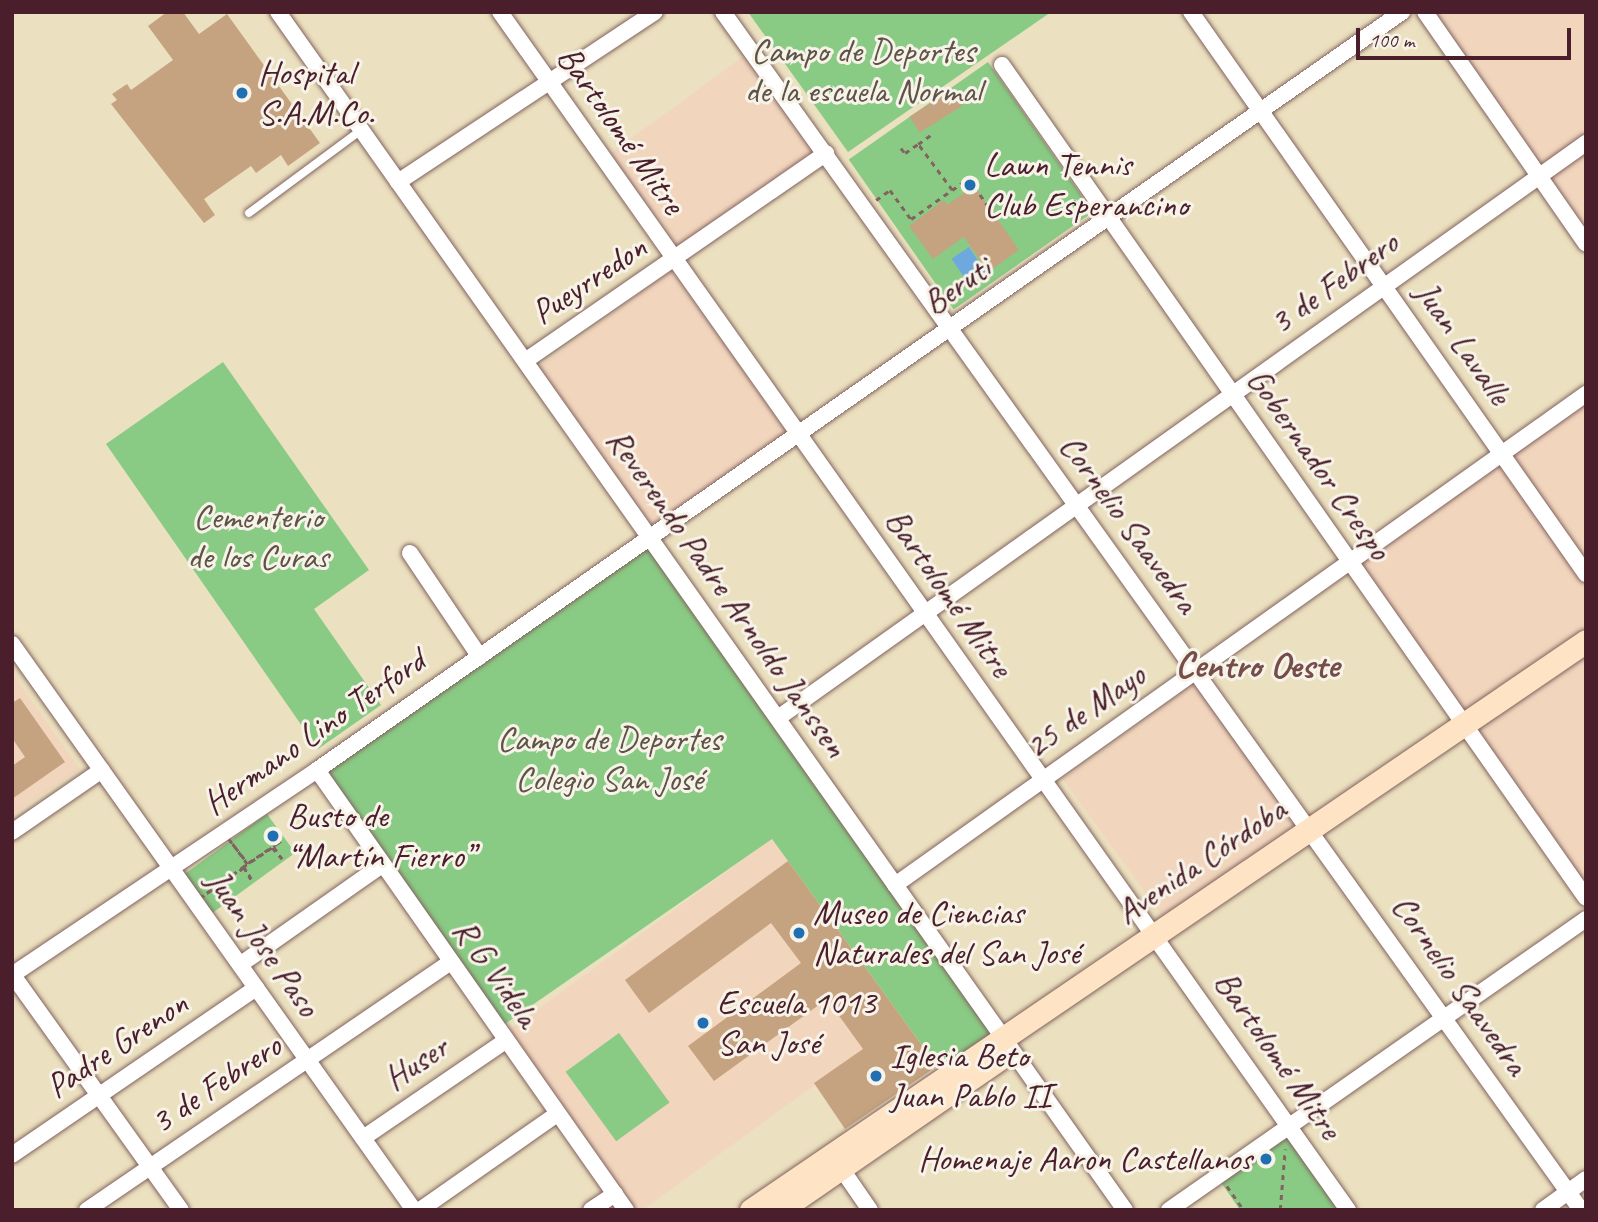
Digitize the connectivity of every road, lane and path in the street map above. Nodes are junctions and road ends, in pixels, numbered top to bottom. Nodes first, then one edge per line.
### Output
1 (278, 12) edge
2 (500, 12) edge
3 (655, 12) edge
4 (723, 12) edge
5 (1191, 12) edge
6 (1402, 12) edge
7 (1425, 12) edge
8 (1002, 65) dead end
9 (549, 84) junction
10 (1261, 112) junction
11 (361, 130) junction
12 (931, 135) dead end
13 (1586, 143) edge
14 (918, 144) junction
15 (901, 148) dead end
16 (826, 153) junction
17 (1538, 176) junction
18 (398, 182) junction
19 (952, 190) junction
20 (987, 205) dead end
21 (865, 209) junction
22 (249, 213) dead end
23 (1109, 218) junction
24 (1586, 244) edge
25 (674, 260) junction
26 (1384, 286) junction
27 (951, 329) junction
28 (525, 362) junction
29 (1232, 394) junction
30 (1586, 394) edge
31 (798, 436) junction
32 (1502, 454) junction
33 (1077, 505) junction
34 (650, 538) junction
35 (410, 553) dead end
36 (1349, 562) junction
37 (1586, 574) edge
38 (924, 614) junction
39 (1586, 641) edge
40 (12, 644) edge
41 (480, 657) junction
42 (1586, 658) edge
43 (1196, 671) junction
44 (778, 718) junction
45 (1468, 730) junction
46 (102, 770) junction
47 (317, 770) junction
48 (1043, 780) junction
49 (12, 832) edge
50 (1314, 835) junction
51 (382, 865) junction
52 (172, 868) junction
53 (895, 884) junction
54 (199, 897) joint
55 (1586, 898) edge
56 (1586, 919) edge
57 (1159, 940) junction
58 (450, 962) junction
59 (241, 964) junction
60 (13, 975) edge
61 (256, 988) junction
62 (1444, 1018) junction
63 (505, 1041) junction
64 (1008, 1044) junction
65 (307, 1060) junction
66 (99, 1096) junction
67 (557, 1114) junction
68 (1289, 1126) junction
69 (363, 1138) junction
70 (1286, 1147) dead end
71 (12, 1155) edge
72 (150, 1167) junction
73 (841, 1168) junction
74 (1586, 1179) edge
75 (1222, 1180) dead end
76 (1568, 1191) junction
77 (615, 1194) junction
78 (87, 1210) edge
79 (181, 1210) edge
80 (414, 1210) edge
81 (420, 1210) edge
82 (591, 1210) edge
83 (626, 1210) edge
84 (751, 1210) edge
85 (780, 1210) edge
86 (870, 1210) edge
87 (1125, 1210) edge
88 (1168, 1210) edge
89 (1244, 1210) edge
90 (1280, 1210) edge
91 (1348, 1210) edge
92 (1543, 1210) edge
93 (1581, 1210) edge

1 - 11 street, Reverendo Padre Arnoldo Janssen
2 - 9 street, Bartolomé Mitre
3 - 9 street
4 - 16 street, Cornelio Saavedra
5 - 10 street, Juan Lavalle
6 - 10 street, Beruti
7 - 17 street
8 - 23 street, Gobernador Crespo
9 - 18 street
9 - 25 street, Bartolomé Mitre
10 - 23 street, Beruti
10 - 26 street, Juan Lavalle
11 - 18 street, Reverendo Padre Arnoldo Janssen
11 - 22 lane
12 - 14 path
13 - 17 street, 3 de Febrero
14 - 15 path
14 - 19 path
16 - 21 street, Cornelio Saavedra
16 - 25 street, Pueyrredon
17 - 24 street
17 - 26 street, 3 de Febrero
18 - 28 street, Reverendo Padre Arnoldo Janssen
19 - 20 path
19 - 21 path
21 - 27 street, Cornelio Saavedra
23 - 27 street, Beruti
23 - 29 street, Gobernador Crespo
25 - 28 street, Pueyrredon
25 - 31 street, Bartolomé Mitre
26 - 29 street, 3 de Febrero
26 - 32 street, Juan Lavalle
27 - 31 street, Beruti
27 - 33 street, Cornelio Saavedra
28 - 34 street, Reverendo Padre Arnoldo Janssen
29 - 33 street, 3 de Febrero
29 - 36 street, Gobernador Crespo
30 - 32 street, 25 de Mayo
31 - 34 street, Beruti
31 - 38 street, Bartolomé Mitre
32 - 36 street, 25 de Mayo
32 - 37 street, Juan Lavalle
33 - 38 street, 3 de Febrero
33 - 43 street, Cornelio Saavedra
34 - 41 street, Hermano Lino Terford
34 - 44 street, Reverendo Padre Arnoldo Janssen
35 - 41 street
36 - 43 street, 25 de Mayo
36 - 45 street, Gobernador Crespo
38 - 44 street, 3 de Febrero
38 - 48 street, Bartolomé Mitre
39 - 45 main road, Avenida Córdoba
40 - 46 street, Juan Jose Paso
41 - 47 street, Hermano Lino Terford
42 - 45 main road, Avenida Córdoba
43 - 48 street, 25 de Mayo
43 - 50 street, Cornelio Saavedra
44 - 53 street, Reverendo Padre Arnoldo Janssen
45 - 50 main road, Avenida Córdoba
45 - 55 street, Gobernador Crespo
46 - 49 street
46 - 52 street, Juan Jose Paso
47 - 51 street, R G Videla
47 - 52 street, Hermano Lino Terford
48 - 53 street, 25 de Mayo
48 - 57 street, Bartolomé Mitre
50 - 57 main road, Avenida Córdoba
50 - 62 street, Cornelio Saavedra
51 - 58 street, R G Videla
51 - 59 street
52 - 59 street, Juan Jose Paso
52 - 60 street, Hermano Lino Terford
53 - 64 street, Reverendo Padre Arnoldo Janssen
54 - 54 path
56 - 62 street
57 - 64 main road, Avenida Córdoba
57 - 68 street, Bartolomé Mitre
58 - 63 street, R G Videla
58 - 65 street, 3 de Febrero
59 - 61 street, Juan Jose Paso
60 - 66 street
61 - 65 street, Juan Jose Paso
61 - 66 street, Padre Grenon
62 - 68 street
62 - 76 street, Cornelio Saavedra
63 - 67 street, R G Videla
63 - 69 street, Huser
64 - 73 main road, Avenida Córdoba
64 - 84 main road, Avenida Córdoba
64 - 87 street, Reverendo Padre Arnoldo Janssen
65 - 69 street, Juan Jose Paso
65 - 72 street, 3 de Febrero
66 - 71 street, Padre Grenon
66 - 72 street
67 - 77 street, R G Videla
67 - 81 street
68 - 88 street
68 - 91 street, Bartolomé Mitre
69 - 80 street, Juan Jose Paso
70 - 90 path
72 - 78 street, 3 de Febrero
72 - 79 street
73 - 85 main road, Avenida Córdoba
73 - 86 street
74 - 76 street
75 - 89 path
76 - 92 street
76 - 93 street, Cornelio Saavedra
77 - 82 street
77 - 83 street, R G Videla

